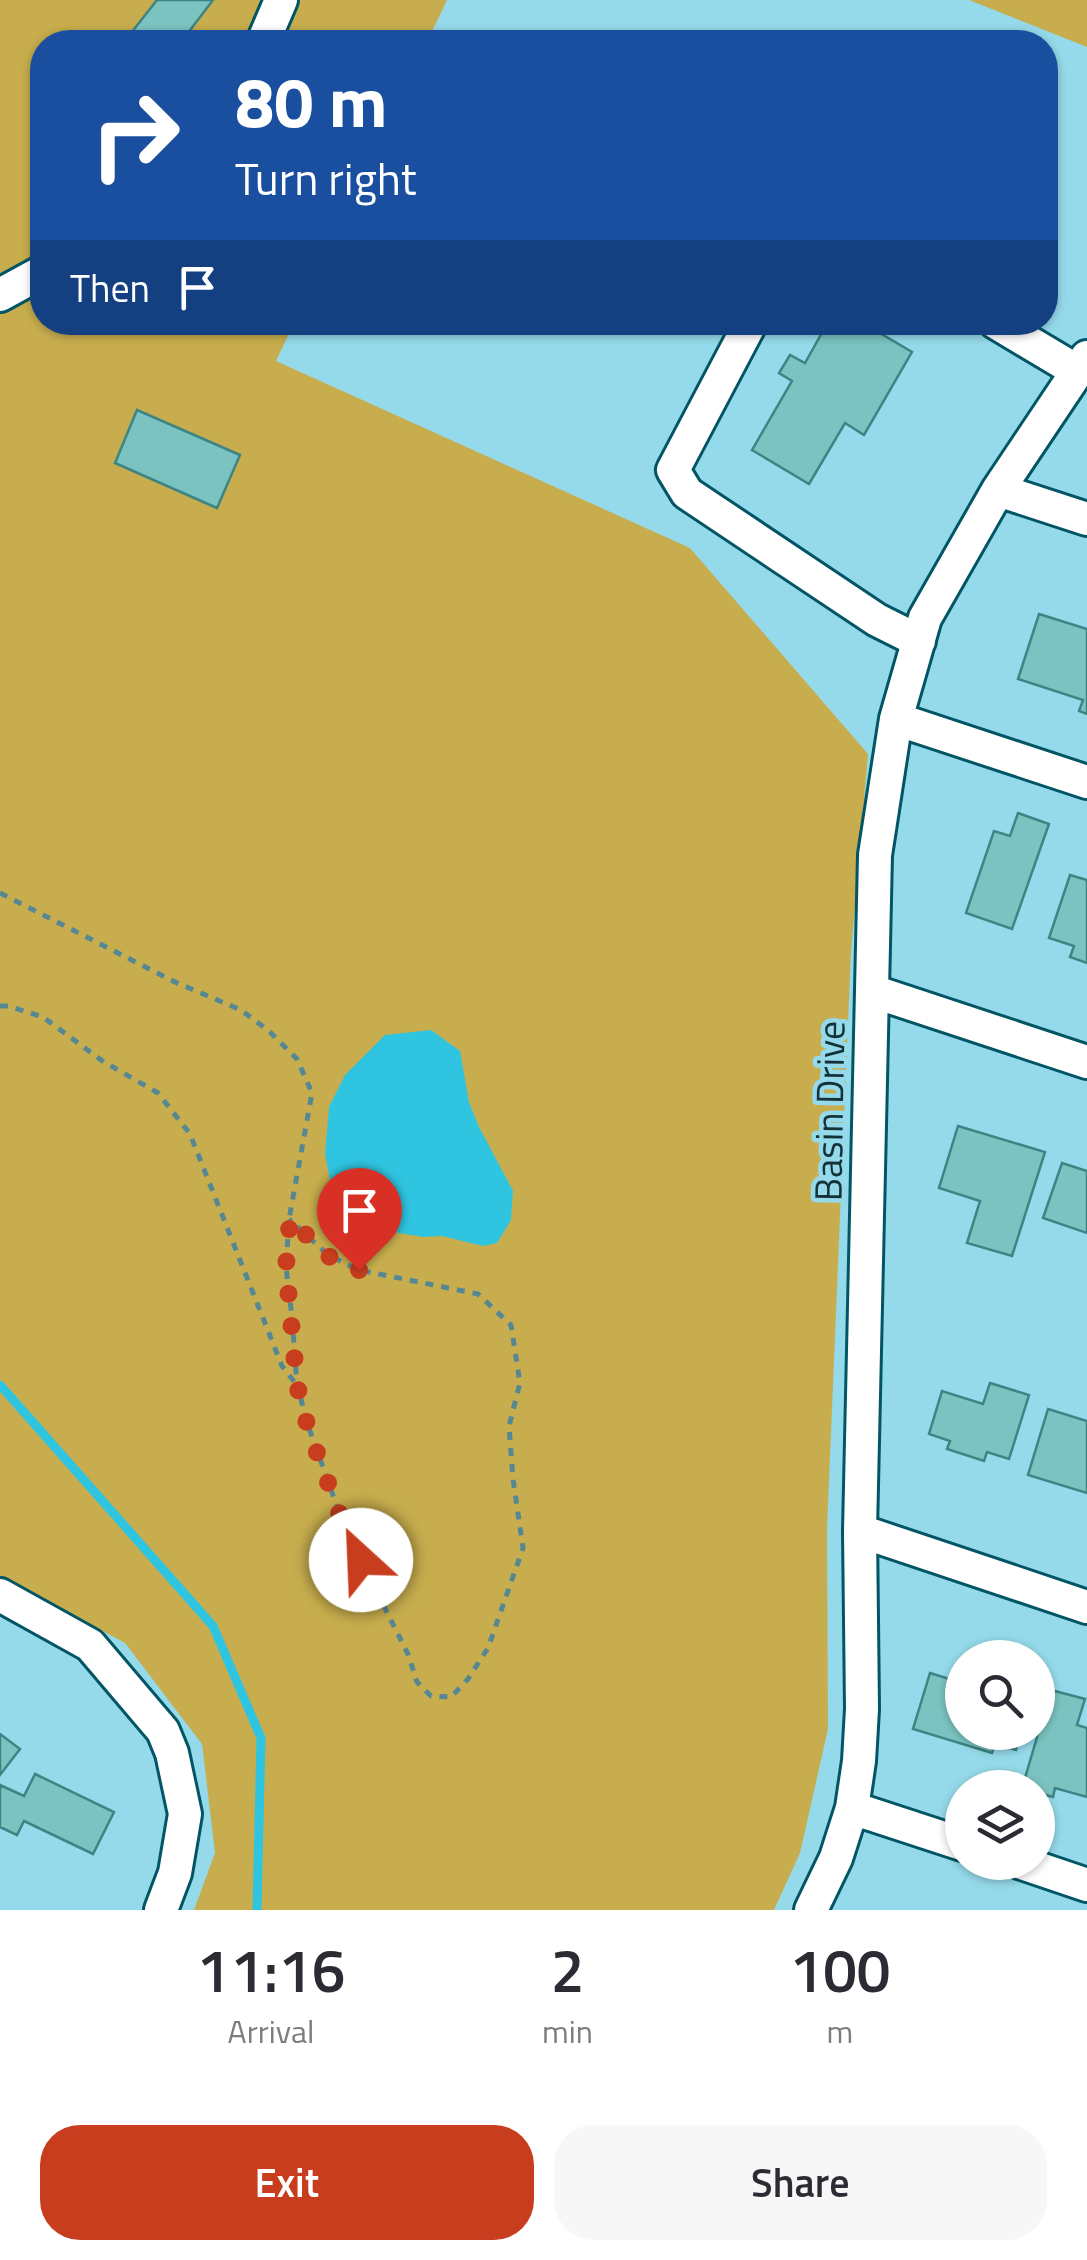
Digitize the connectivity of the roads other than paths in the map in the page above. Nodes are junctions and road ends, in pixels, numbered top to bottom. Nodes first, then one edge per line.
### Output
1 (281, 0) edge
2 (268, 30) edge
3 (30, 279) edge
4 (0, 295) edge
5 (744, 335) edge
6 (1022, 335) edge
7 (1082, 364) edge
8 (998, 490) junction
9 (1087, 519) edge
10 (919, 640) junction
11 (896, 719) junction
12 (1087, 782) edge
13 (872, 991) junction
14 (1087, 1062) edge
15 (860, 1531) junction
16 (0, 1594) edge
17 (1087, 1607) edge
18 (852, 1808) junction
19 (945, 1838) edge
20 (1055, 1874) edge
21 (1087, 1885) edge
22 (161, 1910) edge
23 (810, 1910) edge

1 - 2 street
3 - 4 street
5 - 10 street
6 - 7 street
7 - 8 street, Basin Drive
8 - 9 street
8 - 10 street, Basin Drive
10 - 11 street, Basin Drive
11 - 12 street
11 - 13 street, Basin Drive
13 - 14 street
13 - 15 street, Basin Drive
15 - 17 street
15 - 18 street, Basin Drive
16 - 22 street
18 - 19 street
18 - 23 street, Basin Drive
20 - 21 street

